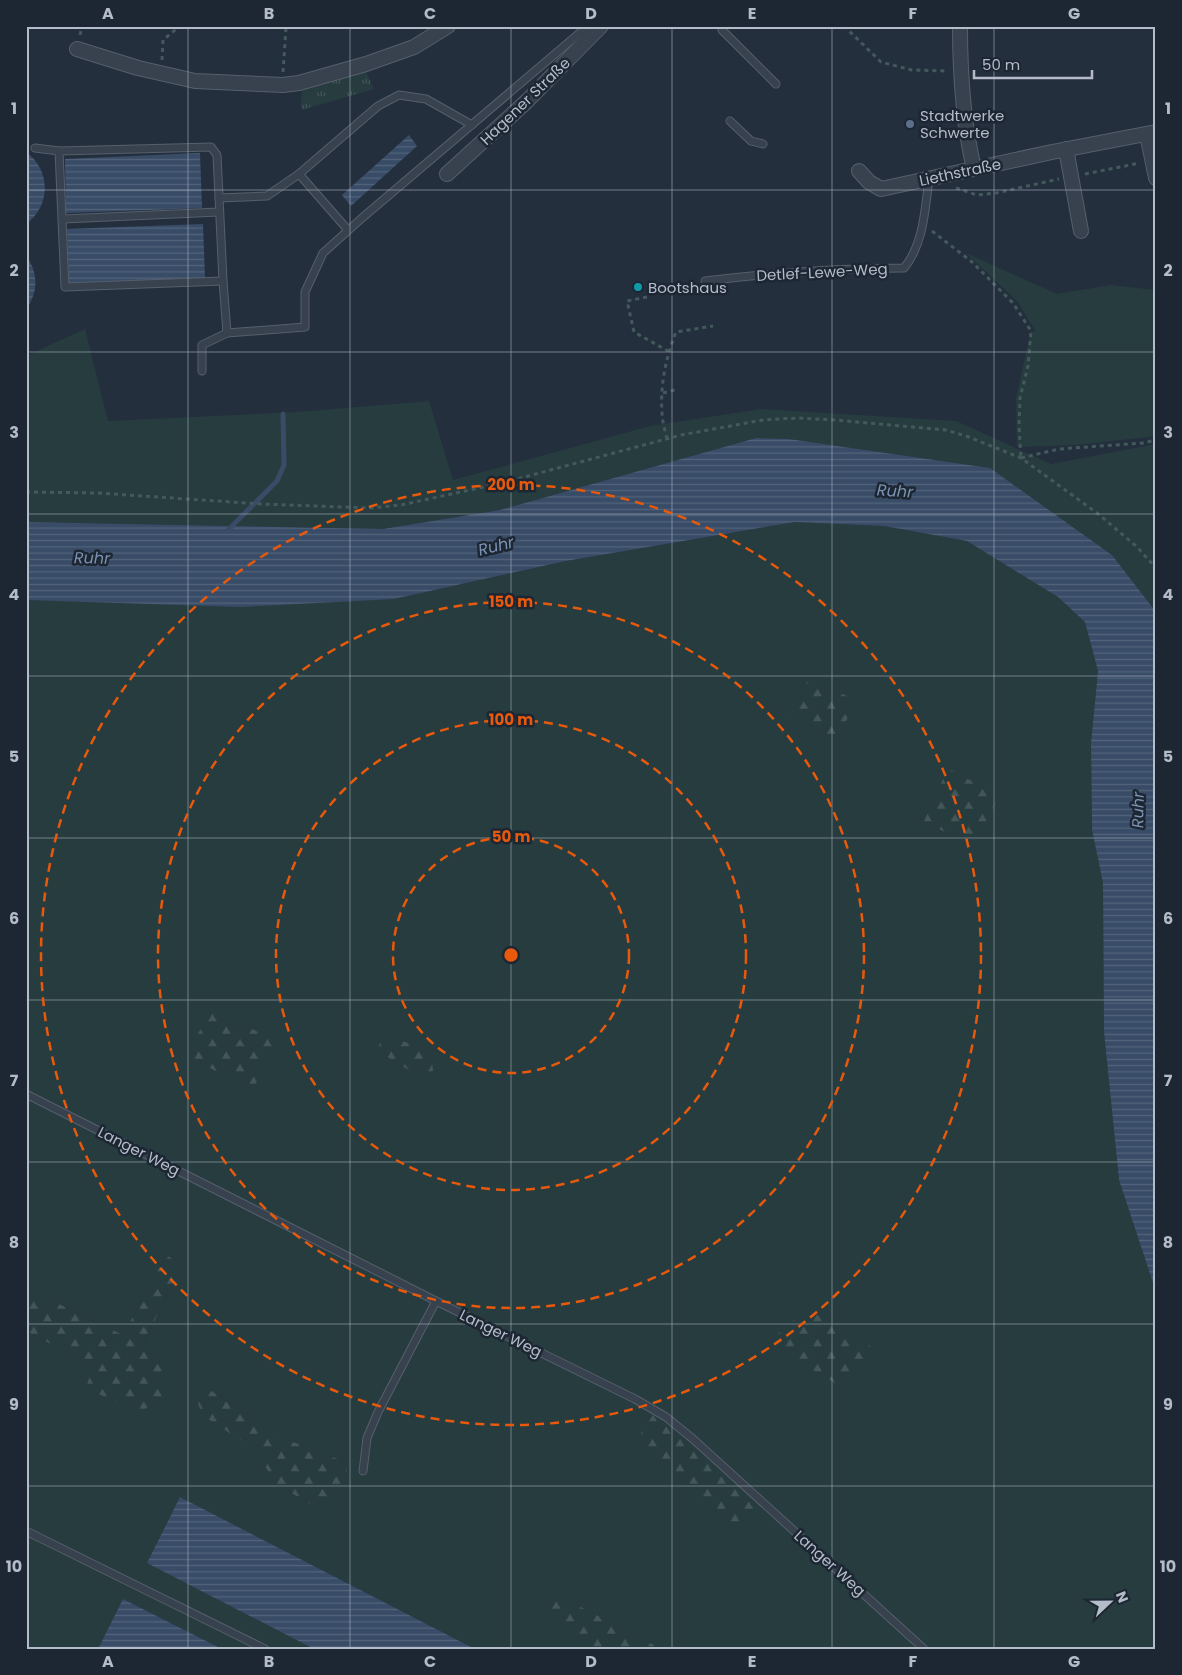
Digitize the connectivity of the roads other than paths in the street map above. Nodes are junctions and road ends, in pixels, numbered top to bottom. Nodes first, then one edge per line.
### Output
1 (448, 26) edge
2 (588, 26) edge
3 (601, 26) edge
4 (722, 26) edge
5 (960, 26) edge
6 (77, 49) dead end
7 (776, 84) dead end
8 (730, 121) dead end
9 (472, 125) junction
10 (1152, 133) edge
11 (763, 144) dead end
12 (35, 148) dead end
13 (1066, 149) junction
14 (59, 151) junction
15 (973, 163) junction
16 (859, 171) dead end
17 (299, 174) junction
18 (447, 174) dead end
19 (1156, 178) edge
20 (929, 179) junction
21 (219, 198) junction
22 (219, 212) junction
23 (63, 219) junction
24 (348, 230) junction
25 (1082, 231) dead end
26 (223, 281) junction
27 (705, 281) dead end
28 (228, 333) junction
29 (202, 371) dead end
30 (26, 1094) edge
31 (436, 1301) junction
32 (363, 1471) dead end
33 (26, 1531) edge
34 (265, 1649) edge
35 (924, 1649) edge

1 - 6 street
2 - 9 lane
3 - 18 street, Hagener Straße
4 - 7 lane
5 - 15 street
8 - 11 lane
9 - 17 lane
9 - 24 lane
10 - 13 street, Liethstraße
10 - 19 street
12 - 14 lane
13 - 15 street, Liethstraße
13 - 25 street
14 - 21 lane
14 - 23 lane
15 - 20 street, Liethstraße
16 - 20 street, Liethstraße
17 - 21 lane
17 - 24 lane
20 - 27 lane, Detlef-Lewe-Weg
21 - 22 lane
22 - 23 lane
22 - 26 lane
23 - 26 lane
24 - 28 lane
26 - 28 lane
28 - 29 lane
30 - 31 lane, Langer Weg
31 - 32 lane
31 - 35 lane, Langer Weg
33 - 34 lane

